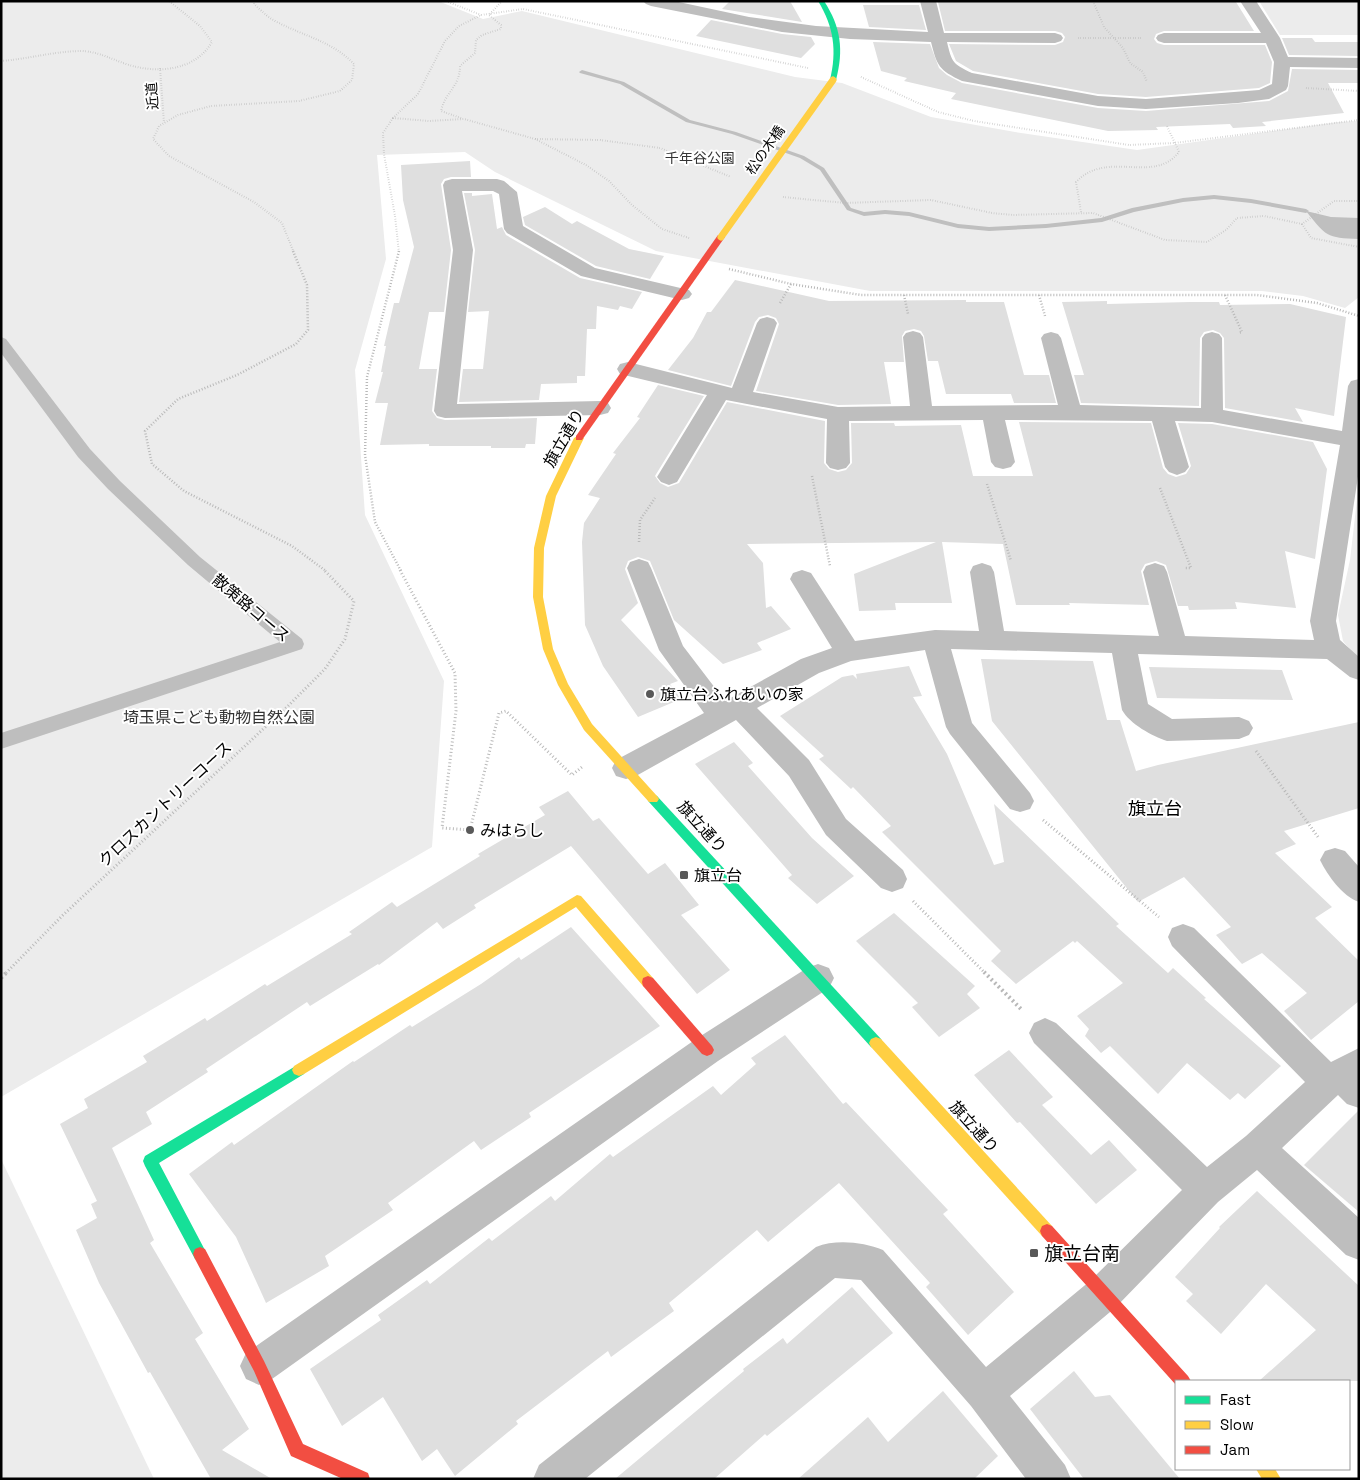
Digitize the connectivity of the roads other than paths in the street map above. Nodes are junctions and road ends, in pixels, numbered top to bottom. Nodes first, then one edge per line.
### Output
1 (651, 1) edge
2 (821, 1) edge
3 (928, 1) edge
4 (1248, 1) edge
5 (839, 33) junction
6 (938, 38) junction
7 (1055, 38) road end
8 (1164, 38) road end
9 (1272, 38) junction
10 (1282, 62) junction
11 (1359, 63) edge
12 (721, 237) joint
13 (682, 294) junction
14 (767, 323) dead end
15 (913, 337) dead end
16 (1051, 338) dead end
17 (1212, 338) dead end
18 (1, 342) edge
19 (628, 369) junction
20 (1359, 386) edge
21 (730, 395) junction
22 (600, 408) junction
23 (1070, 412) junction
24 (922, 413) junction
25 (838, 414) junction
26 (992, 414) junction
27 (1162, 415) junction
28 (1212, 415) junction
29 (1352, 440) junction
30 (1003, 462) road end
31 (838, 463) road end
32 (1177, 466) road end
33 (669, 477) road end
34 (638, 568) road end
35 (982, 572) road end
36 (1155, 572) road end
37 (802, 579) road end
38 (936, 639) junction
39 (993, 640) junction
40 (1123, 645) junction
41 (1175, 646) junction
42 (1333, 650) junction
43 (848, 652) junction
44 (1359, 670) edge
45 (730, 711) junction
46 (1239, 728) road end
47 (1, 741) edge
48 (626, 768) junction
49 (1020, 801) road end
50 (1335, 860) road end
51 (892, 879) road end
52 (1359, 889) edge
53 (1183, 937) road end
54 (818, 978) junction
55 (1045, 1033) road end
56 (707, 1050) junction
57 (1347, 1078) edge
58 (1258, 1148) junction
59 (1206, 1190) junction
60 (1359, 1242) edge
61 (1103, 1294) junction
62 (259, 1366) junction
63 (1182, 1380) edge
64 (984, 1393) junction
65 (362, 1479) edge
66 (553, 1479) edge
67 (1051, 1479) edge

1 - 5 street
2 - 5 street
3 - 6 street
4 - 9 street
5 - 6 street
5 - 12 street, 松の木橋, bridge
6 - 7 street
6 - 10 street
8 - 9 street
9 - 10 street
10 - 11 street
12 - 13 street, 旗立通り
13 - 19 street, 旗立通り
13 - 22 street
14 - 21 street
15 - 24 street
16 - 23 street
17 - 28 street
18 - 47 lane, 散策路コース
19 - 21 street
19 - 22 street, 旗立通り
20 - 29 street
21 - 25 street
21 - 33 street
22 - 48 street, 旗立通り
23 - 26 street
23 - 27 street
24 - 25 street
24 - 26 street
25 - 31 street
26 - 30 street
27 - 28 street
27 - 32 street
28 - 29 street
29 - 42 street
34 - 45 street
35 - 39 street
36 - 41 street
37 - 43 street
38 - 39 street
38 - 43 street
38 - 49 street
39 - 40 street
40 - 41 street
40 - 46 street
41 - 42 street
42 - 44 street
43 - 45 street
45 - 48 street
45 - 51 street
48 - 54 street, 旗立通り
50 - 52 street
53 - 57 street
54 - 56 street
54 - 61 street, 旗立通り
55 - 59 street
56 - 62 street
56 - 62 street
57 - 58 street
58 - 59 street
58 - 60 street
59 - 61 street
61 - 63 street, 旗立通り
61 - 64 street
62 - 65 street
64 - 66 street
64 - 67 street

